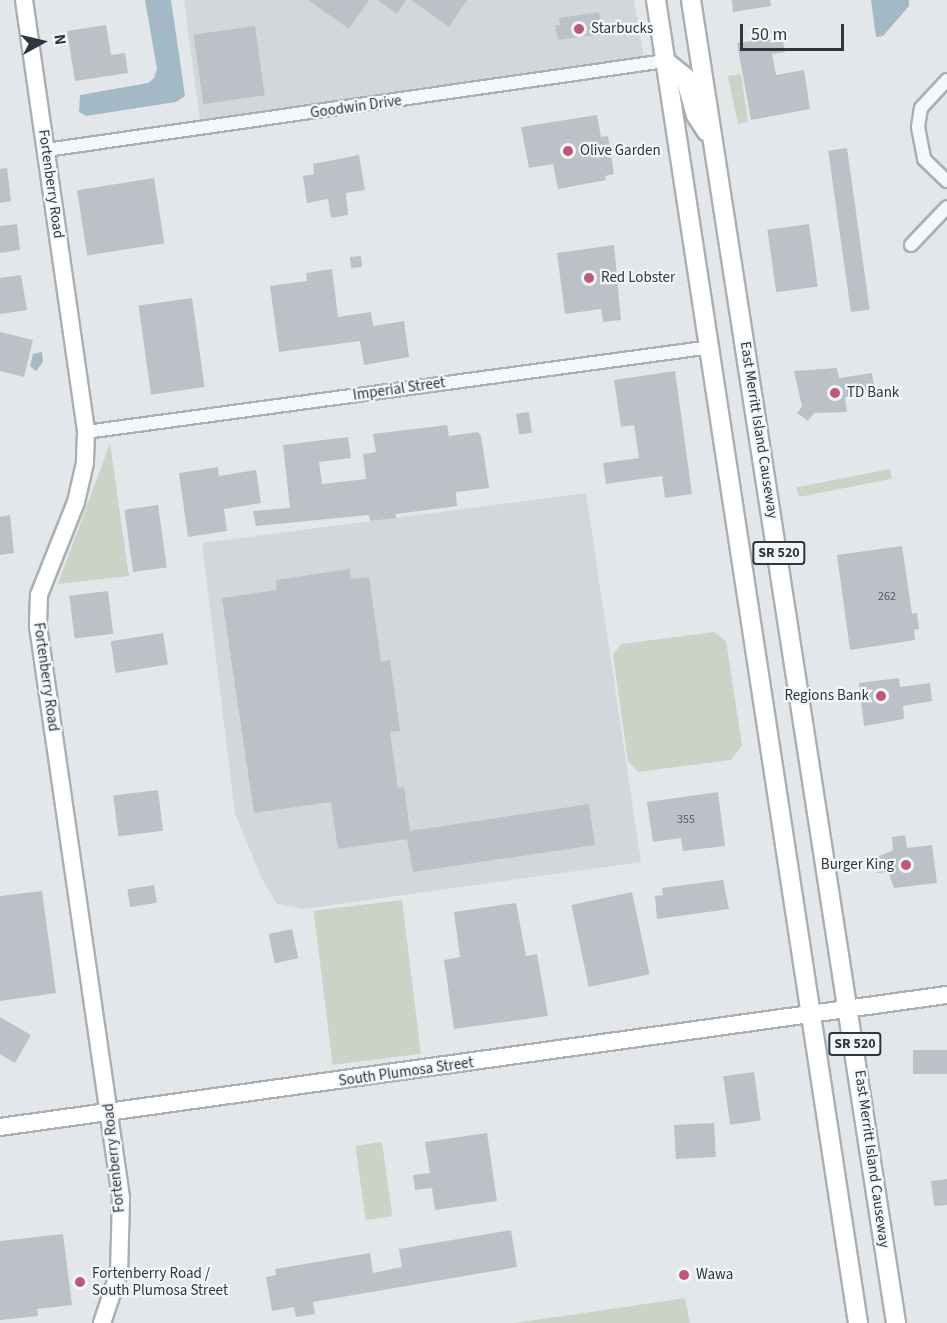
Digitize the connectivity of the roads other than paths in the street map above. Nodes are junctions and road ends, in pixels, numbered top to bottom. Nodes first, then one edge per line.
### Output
1 (24, 0) edge
2 (656, 0) edge
3 (691, 0) edge
4 (665, 61) junction
5 (947, 80) edge
6 (713, 144) junction
7 (46, 150) junction
8 (947, 181) edge
9 (947, 207) edge
10 (911, 245) dead end
11 (711, 347) junction
12 (86, 432) junction
13 (947, 995) edge
14 (850, 1010) junction
15 (812, 1016) junction
16 (110, 1113) junction
17 (0, 1127) edge
18 (854, 1300) junction
19 (102, 1323) edge
20 (858, 1323) edge
21 (862, 1323) edge
22 (896, 1323) edge

1 - 7 street, Fortenberry Road
2 - 4 main road, SR 520
3 - 6 main road, East Merritt Island Causeway / SR 520
4 - 6 main road
4 - 7 street, Goodwin Drive
4 - 11 main road, SR 520
5 - 8 street
6 - 14 main road, East Merritt Island Causeway / SR 520
7 - 12 street, Fortenberry Road
9 - 10 street
11 - 12 street, Imperial Street
11 - 15 main road, SR 520
12 - 16 street, Fortenberry Road
13 - 14 street, South Plumosa Street
14 - 15 street, South Plumosa Street
14 - 22 main road, East Merritt Island Causeway / SR 520
15 - 16 street, South Plumosa Street
15 - 18 main road, SR 520
16 - 17 street, South Plumosa Street
16 - 19 street, Fortenberry Road
18 - 20 main road, SR 520
18 - 21 main road

